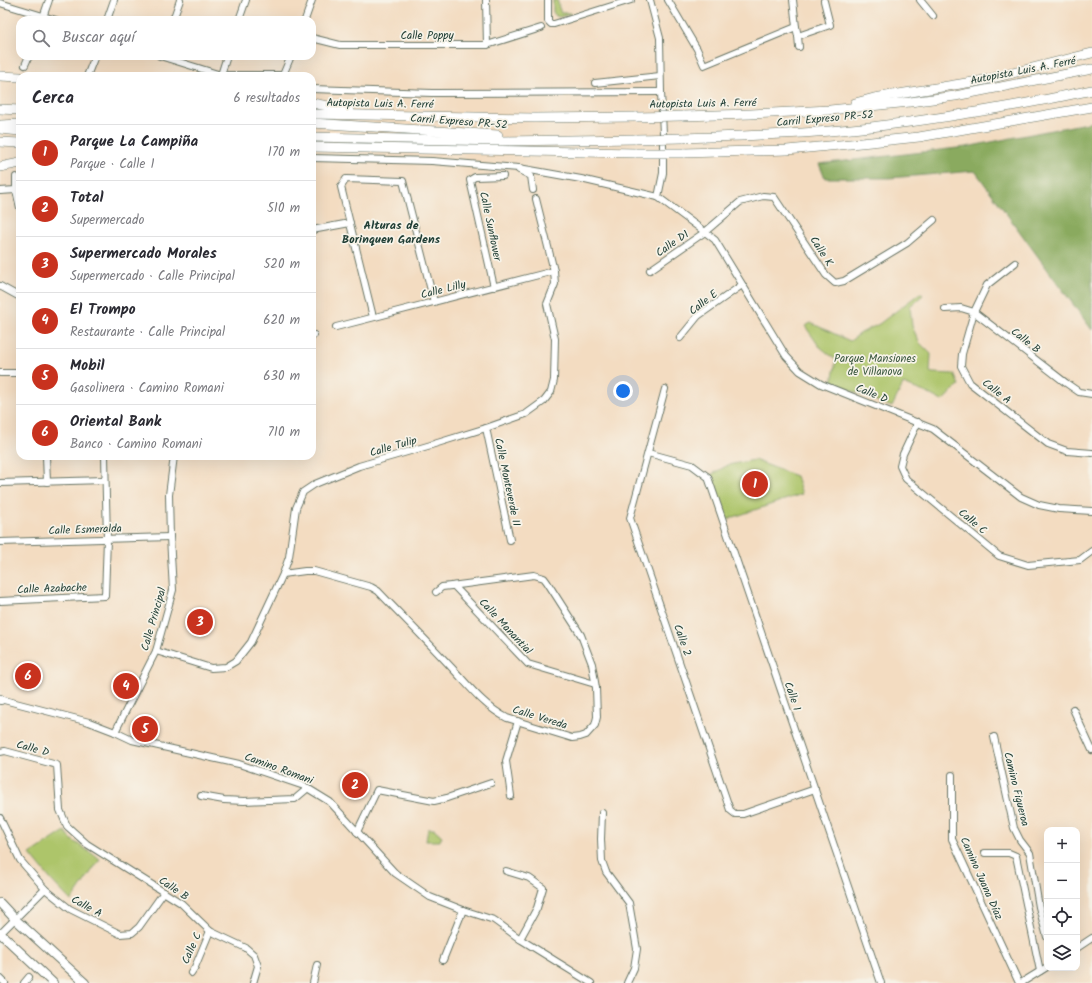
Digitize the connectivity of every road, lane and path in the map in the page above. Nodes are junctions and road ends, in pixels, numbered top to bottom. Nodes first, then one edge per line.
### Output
1 (49, 0) edge
2 (114, 0) edge
3 (180, 0) edge
4 (246, 0) edge
5 (312, 0) edge
6 (486, 0) edge
7 (548, 0) edge
8 (631, 0) edge
9 (650, 0) edge
10 (668, 0) edge
11 (793, 0) edge
12 (920, 0) edge
13 (824, 1) dead end
14 (0, 3) edge
15 (37, 16) edge
16 (44, 16) edge
17 (108, 16) edge
18 (174, 16) edge
19 (240, 16) edge
20 (306, 16) edge
21 (932, 16) dead end
22 (796, 27) junction
23 (542, 28) dead end
24 (798, 36) junction
25 (316, 39) edge
26 (487, 45) junction
27 (799, 47) dead end
28 (1092, 53) edge
29 (27, 60) edge
30 (93, 60) edge
31 (174, 60) edge
32 (226, 60) edge
33 (289, 60) edge
34 (25, 65) dead end
35 (1092, 69) edge
36 (89, 72) edge
37 (212, 72) edge
38 (222, 72) edge
39 (284, 72) edge
40 (0, 76) edge
41 (660, 76) junction
42 (16, 77) edge
43 (595, 83) dead end
44 (316, 89) edge
45 (1092, 90) edge
46 (661, 92) junction
47 (316, 104) edge
48 (1091, 107) edge
49 (0, 109) edge
50 (16, 110) edge
51 (830, 110) junction
52 (316, 114) edge
53 (368, 114) junction
54 (316, 123) edge
55 (16, 124) edge
56 (0, 125) edge
57 (0, 130) edge
58 (16, 131) edge
59 (316, 137) edge
60 (557, 140) junction
61 (0, 142) edge
62 (16, 143) edge
63 (316, 147) edge
64 (316, 158) edge
65 (16, 164) edge
66 (0, 167) edge
67 (514, 167) junction
68 (503, 176) dead end
69 (16, 177) dead end
70 (16, 190) joint
71 (533, 190) dead end
72 (0, 191) edge
73 (658, 197) junction
74 (536, 199) dead end
75 (934, 220) dead end
76 (350, 223) junction
77 (316, 229) edge
78 (705, 232) junction
79 (1015, 263) dead end
80 (650, 270) dead end
81 (554, 271) junction
82 (742, 285) junction
83 (0, 286) edge
84 (494, 287) junction
85 (16, 295) edge
86 (434, 302) junction
87 (945, 309) dead end
88 (974, 312) junction
89 (373, 317) junction
90 (336, 327) dead end
91 (680, 338) dead end
92 (0, 373) edge
93 (16, 373) edge
94 (665, 389) dead end
95 (1092, 394) edge
96 (918, 422) junction
97 (486, 428) junction
98 (648, 453) junction
99 (1092, 453) edge
100 (46, 460) edge
101 (105, 460) edge
102 (173, 460) edge
103 (105, 480) junction
104 (47, 482) junction
105 (0, 484) edge
106 (1092, 511) edge
107 (170, 536) junction
108 (107, 539) junction
109 (510, 540) dead end
110 (0, 542) edge
111 (1092, 551) edge
112 (282, 574) junction
113 (454, 586) junction
114 (436, 592) dead end
115 (0, 600) edge
116 (156, 651) junction
117 (596, 684) junction
118 (0, 699) edge
119 (1073, 709) dead end
120 (518, 721) junction
121 (115, 732) junction
122 (994, 737) dead end
123 (1092, 750) edge
124 (2, 751) edge
125 (57, 765) joint
126 (952, 775) dead end
127 (491, 783) dead end
128 (308, 788) junction
129 (815, 789) junction
130 (201, 796) dead end
131 (512, 796) dead end
132 (602, 813) dead end
133 (0, 818) edge
134 (357, 832) junction
135 (985, 853) dead end
136 (506, 871) dead end
137 (44, 889) junction
138 (164, 892) junction
139 (0, 903) edge
140 (463, 910) junction
141 (15, 919) junction
142 (210, 931) junction
143 (0, 933) edge
144 (1046, 935) edge
145 (1092, 938) edge
146 (520, 939) junction
147 (1080, 946) edge
148 (443, 960) dead end
149 (317, 965) dead end
150 (1044, 969) edge
151 (1040, 971) junction
152 (191, 973) dead end
153 (29, 977) dead end
154 (0, 978) edge
155 (5, 983) edge
156 (24, 983) edge
157 (53, 983) edge
158 (85, 983) edge
159 (253, 983) edge
160 (313, 983) edge
161 (591, 983) edge
162 (627, 983) edge
163 (881, 983) edge
164 (1020, 983) edge

1 - 16 street
2 - 17 street
3 - 18 street
4 - 19 street
5 - 20 street
6 - 26 street
7 - 8 street
9 - 41 street
10 - 22 street
11 - 22 street
12 - 21 street
13 - 24 street
14 - 15 street
22 - 24 street
23 - 26 street, Calle Poppy
24 - 27 street
25 - 26 street, Calle Poppy
28 - 51 highway
29 - 34 street
30 - 36 street
31 - 37 street
32 - 38 street
33 - 39 street
35 - 51 highway, Autopista Luis A. Ferré
40 - 42 highway
41 - 43 street
41 - 46 street
44 - 46 street
45 - 60 highway, Carril Expreso PR-52, bridge
46 - 73 street
47 - 53 highway
48 - 63 highway, bridge
49 - 50 highway
51 - 53 highway, Autopista Luis A. Ferré, bridge
52 - 53 highway, Autopista Luis A. Ferré
54 - 60 highway, Carril Expreso PR-52
55 - 56 highway
57 - 58 highway
59 - 60 highway, Carril Expreso PR-52
61 - 62 highway
64 - 67 street
65 - 66 highway
67 - 71 street
67 - 73 street
68 - 84 street, Calle Sunflower
69 - 70 street
70 - 72 street
73 - 78 street, Calle D
74 - 81 street, Calle Tulip
75 - 78 street, Calle K
76 - 77 street
76 - 86 street
76 - 89 street
78 - 80 street, Calle D1
78 - 82 street, Calle D
79 - 88 street, Calle A
81 - 84 street, Calle Lilly
81 - 97 street, Calle Tulip
82 - 91 street, Calle E
82 - 96 street, Calle D
83 - 85 street
84 - 86 street, Calle Lilly
86 - 89 street, Calle Lilly
87 - 88 street, Calle B
88 - 95 street, Calle B
88 - 99 street, Calle A
89 - 90 street, Calle Lilly
92 - 93 street
94 - 98 street, Calle 2
96 - 106 street, Calle D
96 - 111 street, Calle C
97 - 109 street, Calle Monteverde II
97 - 112 street, Calle Tulip
98 - 129 street, Calle 1
98 - 129 street, Calle 2
100 - 104 street
101 - 103 street
102 - 107 street, Calle Principal
103 - 104 street
103 - 108 street
104 - 105 street
107 - 108 street, Calle Esmeralda
107 - 116 street, Calle Principal
108 - 110 street, Calle Esmeralda
108 - 115 street, Calle Azabache
112 - 116 street, Calle Tulip
112 - 120 street, Calle Vereda
113 - 114 street, Calle Vereda
113 - 117 street, Calle Manantial
113 - 117 street, Calle Vereda
116 - 121 street, Calle Principal
117 - 120 street, Calle Vereda
118 - 121 street, Camino Romani
119 - 123 street
120 - 131 street
121 - 128 street, Camino Romani
122 - 144 street, Camino Figueroa
124 - 125 street, Calle D
125 - 138 street, Calle B
126 - 164 street, Camino Juana Díaz
127 - 134 street
128 - 130 street
128 - 134 street, Camino Romani
129 - 163 street, Calle 1
132 - 162 street
133 - 137 street, Calle A
134 - 140 street, Camino Romani
135 - 151 street
136 - 146 street
137 - 138 street, Calle A
137 - 141 street
138 - 142 street, Calle B
139 - 141 main road
140 - 146 street, Camino Romani
140 - 148 street
141 - 143 street
141 - 158 main road
142 - 152 street, Calle C
142 - 159 street, Calle B
143 - 157 main road
145 - 147 street
146 - 161 street, Camino Romani
149 - 160 street
150 - 151 street
151 - 164 street
153 - 156 street
154 - 155 street

